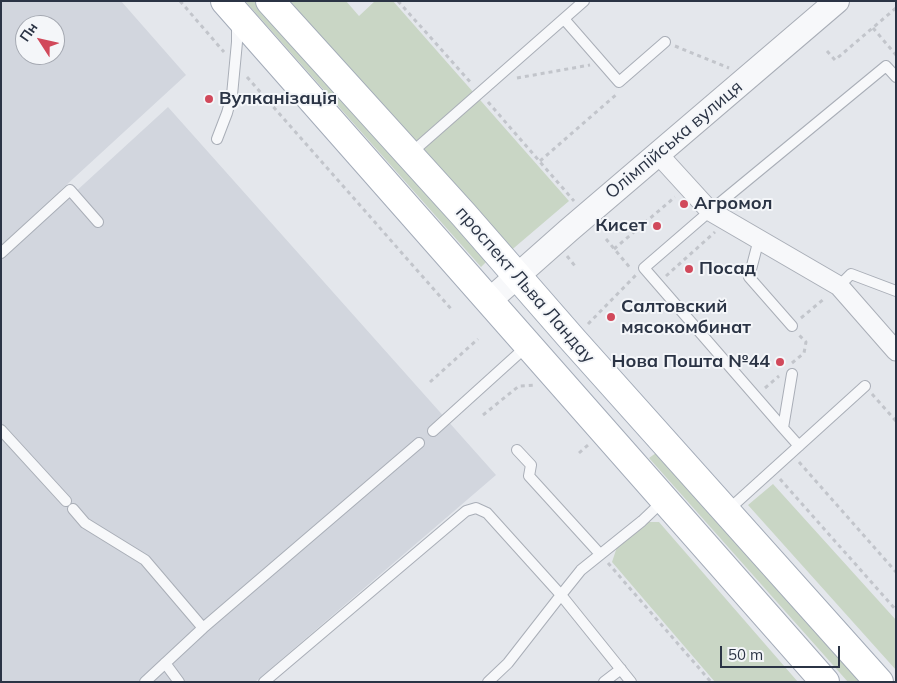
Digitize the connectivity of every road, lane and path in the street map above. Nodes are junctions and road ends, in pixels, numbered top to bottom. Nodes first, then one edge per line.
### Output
1 (180, 1) edge
2 (270, 1) edge
3 (584, 1) edge
4 (837, 1) edge
5 (231, 8) edge
6 (896, 8) edge
7 (564, 19) junction
8 (872, 28) junction
9 (670, 44) joint
10 (827, 50) dead end
11 (896, 55) edge
12 (603, 63) junction
13 (235, 64) junction
14 (732, 70) dead end
15 (896, 77) edge
16 (491, 82) junction
17 (624, 88) dead end
18 (217, 139) dead end
19 (409, 154) junction
20 (658, 154) junction
21 (540, 161) dead end
22 (687, 187) junction
23 (710, 211) junction
24 (727, 221) junction
25 (98, 222) dead end
26 (606, 239) dead end
27 (759, 239) junction
28 (614, 249) junction
29 (1, 252) edge
30 (517, 275) junction
31 (657, 283) junction
32 (839, 286) junction
33 (896, 291) edge
34 (490, 300) junction
35 (453, 311) dead end
36 (555, 319) junction
37 (792, 326) joint
38 (584, 329) dead end
39 (478, 340) dead end
40 (528, 345) junction
41 (896, 351) edge
42 (792, 374) dead end
43 (430, 382) dead end
44 (538, 385) dead end
45 (865, 386) joint
46 (482, 415) dead end
47 (896, 421) edge
48 (783, 428) junction
49 (1, 430) edge
50 (433, 431) dead end
51 (419, 443) dead end
52 (795, 449) junction
53 (517, 450) dead end
54 (772, 470) junction
55 (664, 499) junction
56 (726, 511) junction
57 (600, 554) junction
58 (896, 572) edge
59 (561, 595) junction
60 (896, 610) edge
61 (203, 628) junction
62 (165, 663) junction
63 (621, 669) junction
64 (145, 682) edge
65 (179, 682) edge
66 (264, 682) edge
67 (488, 682) edge
68 (604, 682) edge
69 (631, 682) edge
70 (711, 682) edge
71 (825, 682) edge
72 (879, 682) edge

1 - 13 path
2 - 19 main road, проспект Льва Ландау
3 - 7 lane
4 - 20 street, Олімпійська вулиця
5 - 13 lane
5 - 34 main road, проспект Льва Ландау
6 - 8 path
7 - 12 lane
7 - 16 lane
8 - 10 path
8 - 11 path
9 - 12 lane
9 - 14 path
12 - 16 path
13 - 18 lane
13 - 35 path
15 - 23 lane
16 - 19 lane
17 - 21 path
19 - 30 main road, проспект Льва Ландау
20 - 22 street
20 - 30 street, Олімпійська вулиця
22 - 23 street
22 - 28 path
23 - 24 street
23 - 31 lane
24 - 27 street
24 - 31 path
25 - 29 lane
26 - 28 path
27 - 32 street
27 - 37 lane
28 - 38 path
30 - 34 street, Олімпійська вулиця
30 - 36 main road, проспект Льва Ландау
31 - 48 lane
32 - 33 lane
32 - 37 path
32 - 41 street
34 - 40 main road, проспект Льва Ландау
36 - 40 main road
36 - 56 main road, проспект Льва Ландау
39 - 43 path
40 - 50 lane
40 - 55 main road, проспект Льва Ландау
42 - 48 lane
44 - 46 path
45 - 47 path
45 - 52 lane
48 - 52 lane
49 - 61 lane
51 - 61 lane
52 - 54 lane
52 - 58 path
53 - 57 lane
54 - 56 lane
54 - 60 path
55 - 57 lane
55 - 71 main road, проспект Льва Ландау
56 - 72 main road, проспект Льва Ландау
57 - 59 lane
57 - 70 path
59 - 63 lane
59 - 66 lane
59 - 67 lane
61 - 62 lane
62 - 64 lane
62 - 65 lane
63 - 68 lane
63 - 69 lane

